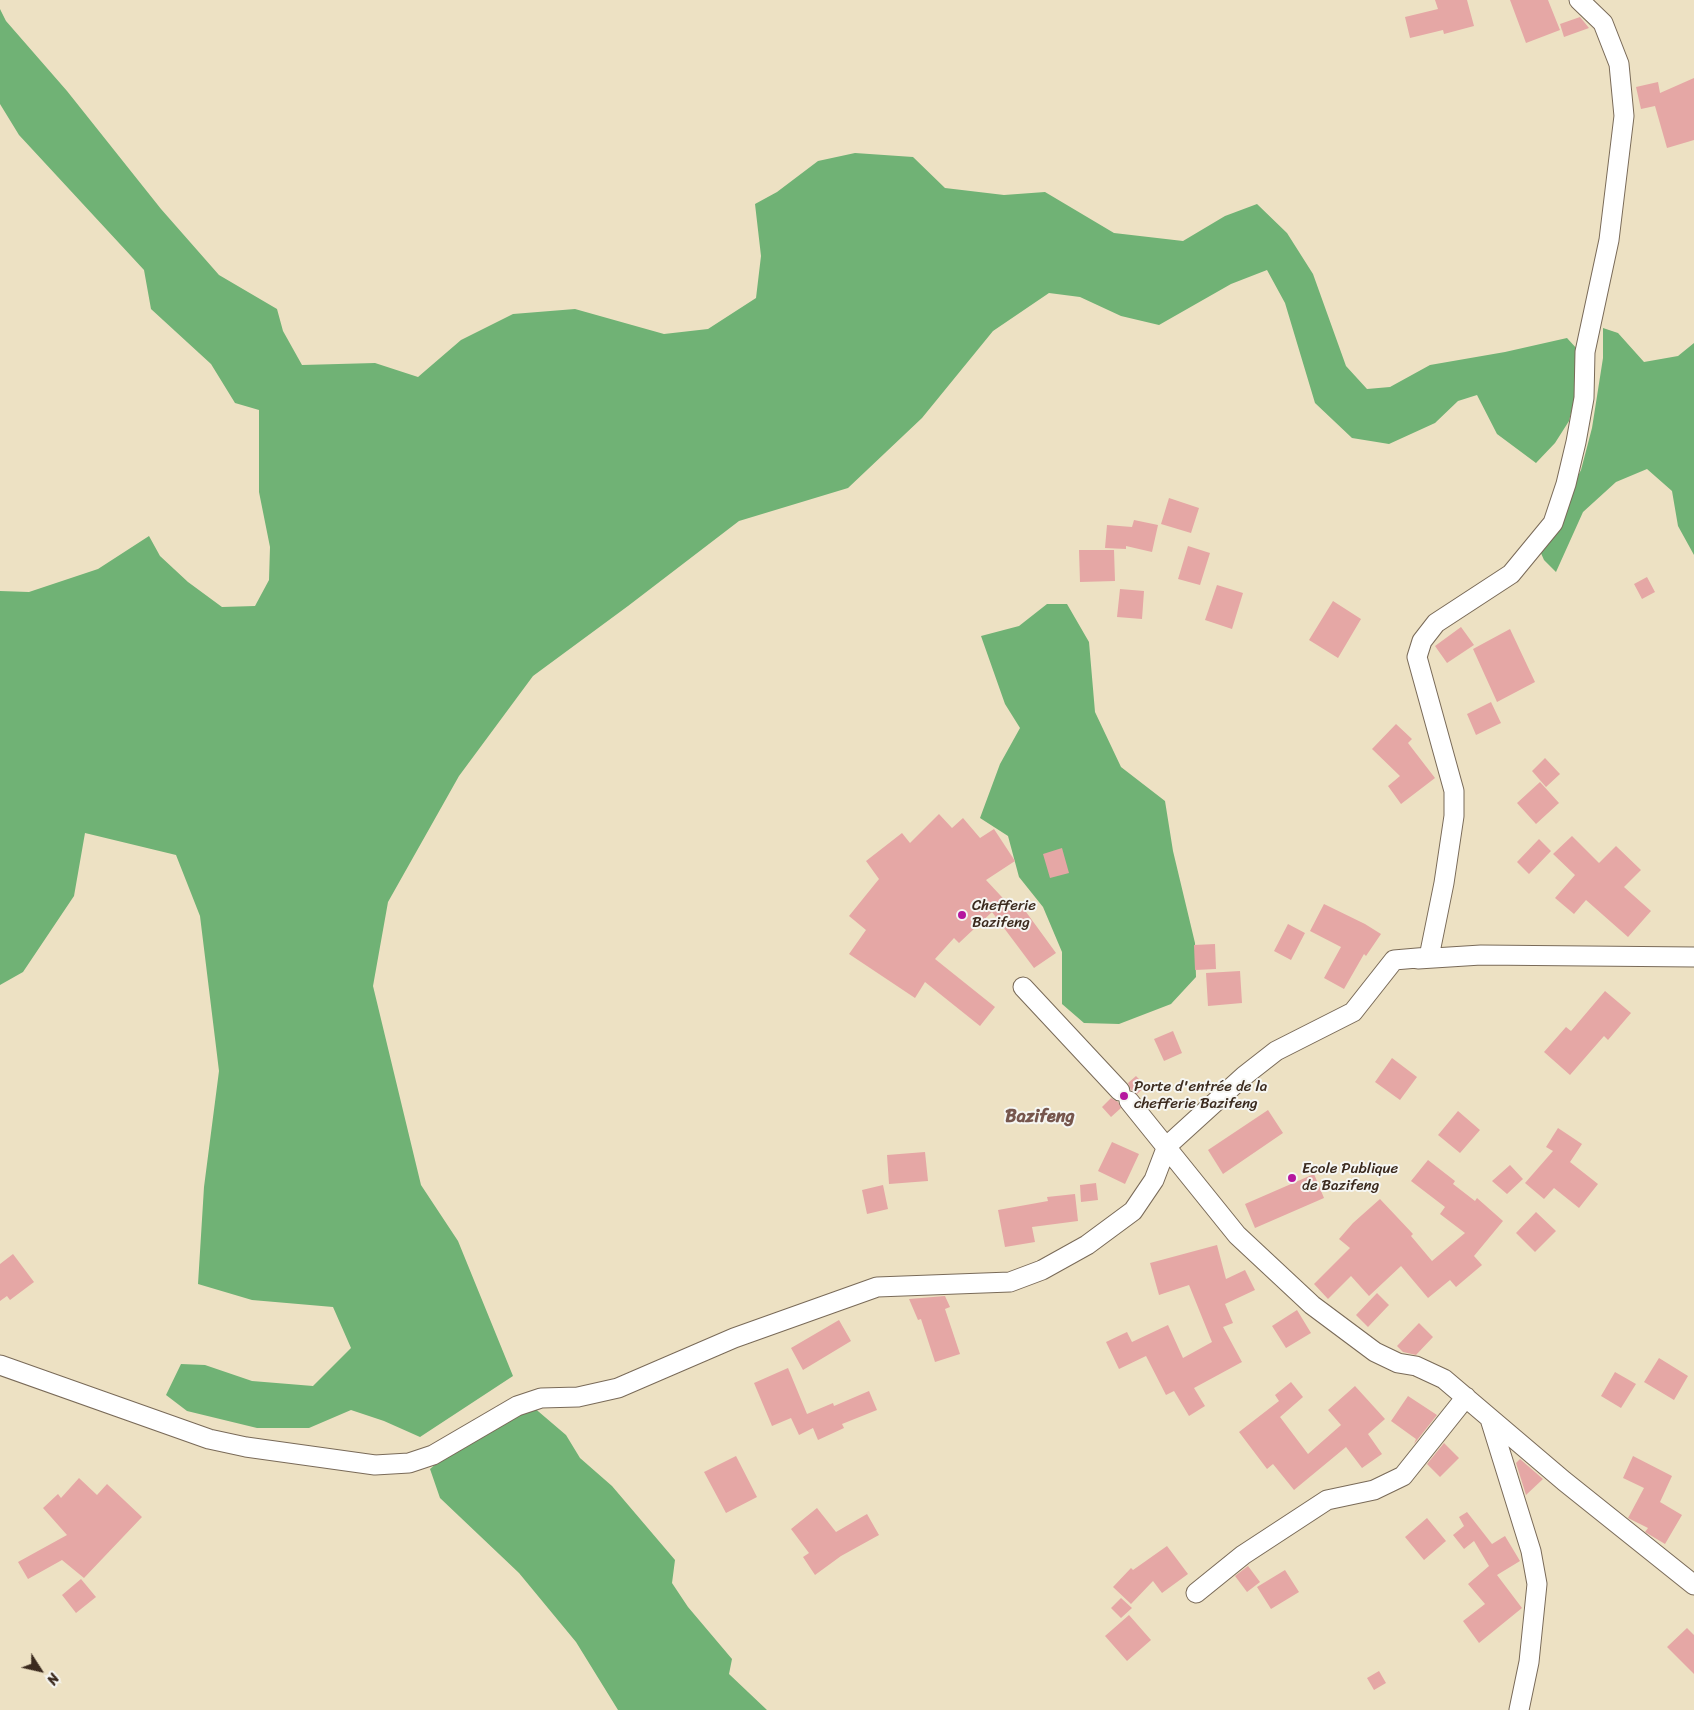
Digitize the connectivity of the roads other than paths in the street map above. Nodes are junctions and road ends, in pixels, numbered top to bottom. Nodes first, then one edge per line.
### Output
1 (1580, 0) edge
2 (1694, 957) edge
3 (1394, 960) junction
4 (1023, 987) dead end
5 (1167, 1146) junction
6 (0, 1365) edge
7 (1466, 1397) junction
8 (1490, 1419) junction
9 (1694, 1585) edge
10 (1196, 1593) dead end
11 (1519, 1710) edge

1 - 3 street
2 - 3 street
3 - 5 street
4 - 5 street
5 - 6 street
5 - 7 street
7 - 8 street
7 - 10 street
8 - 9 street
8 - 11 street

